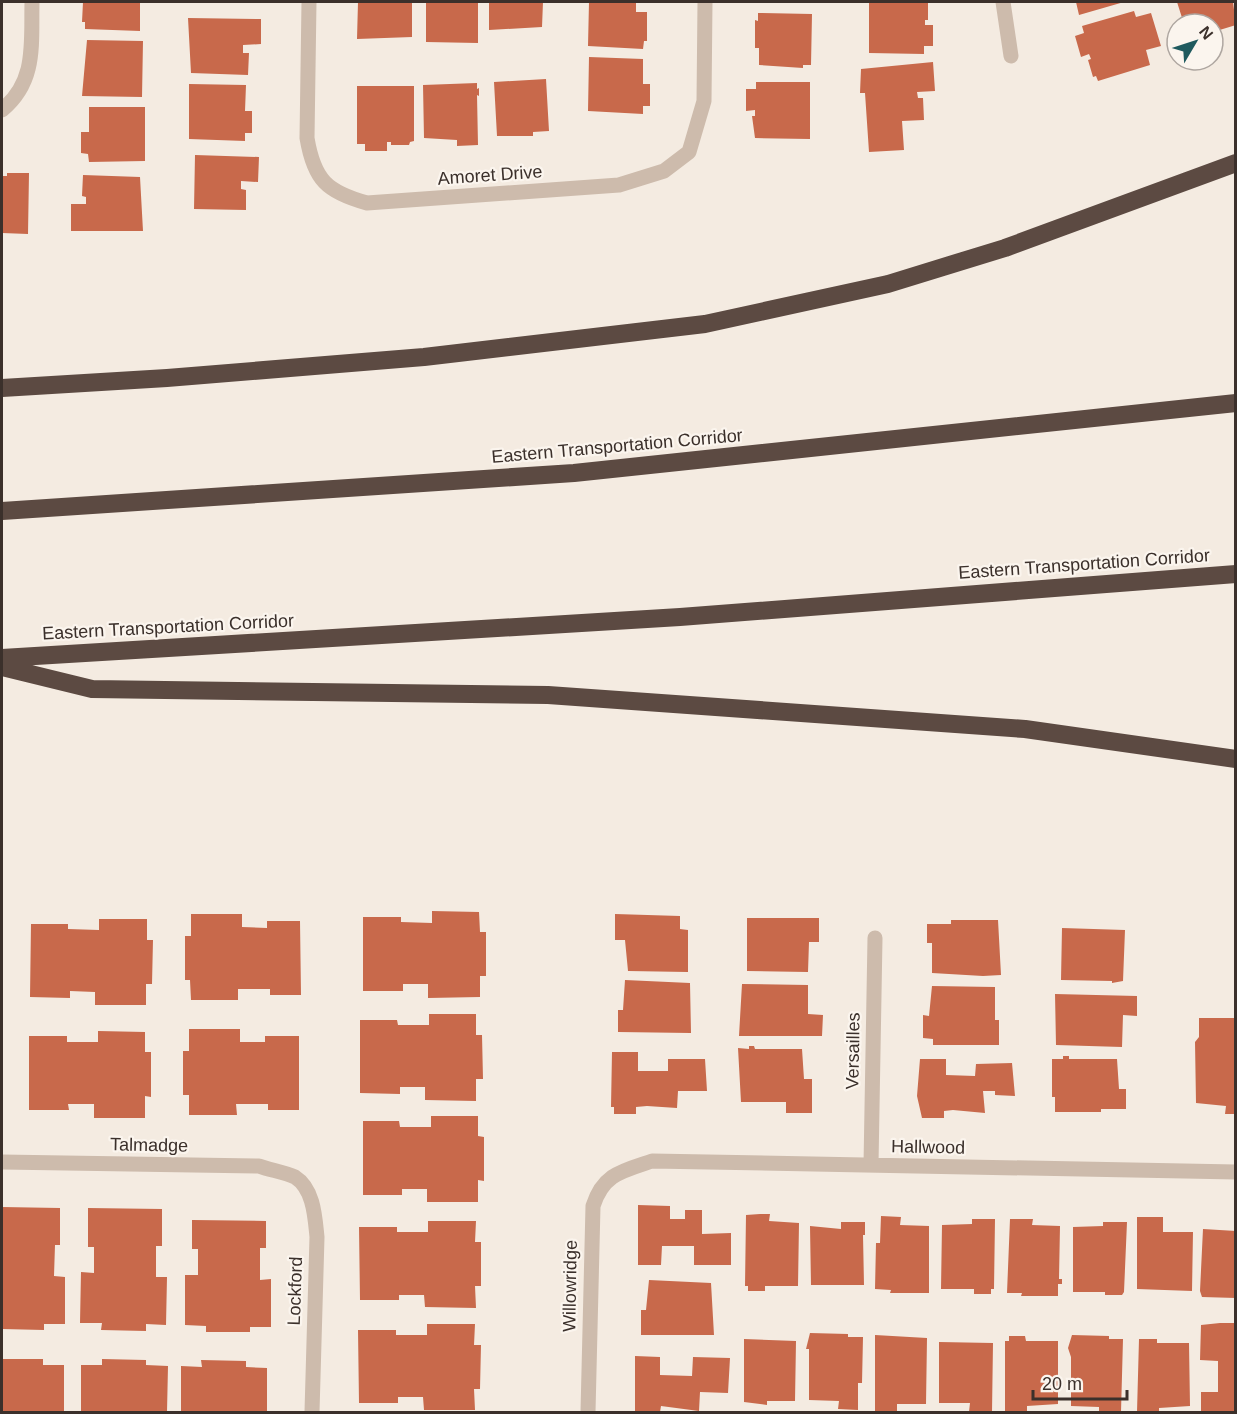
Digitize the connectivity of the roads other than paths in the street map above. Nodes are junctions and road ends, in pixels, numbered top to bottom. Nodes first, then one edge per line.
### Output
1 (32, 2) edge
2 (309, 2) edge
3 (705, 2) edge
4 (1003, 2) edge
5 (1011, 56) dead end
6 (2, 110) edge
7 (1236, 163) edge
8 (2, 388) edge
9 (1236, 403) edge
10 (2, 511) edge
11 (1236, 574) edge
12 (2, 658) edge
13 (2, 668) edge
14 (1236, 759) edge
15 (875, 938) dead end
16 (2, 1162) edge
17 (871, 1165) junction
18 (621, 1171) joint
19 (1236, 1172) edge
20 (295, 1178) joint
21 (312, 1413) edge
22 (588, 1413) edge

1 - 6 street
2 - 3 street, Amoret Drive
4 - 5 street
7 - 8 highway
9 - 10 highway, Eastern Transportation Corridor
11 - 12 highway, Eastern Transportation Corridor
13 - 14 highway
15 - 17 street, Versailles
16 - 20 street, Talmadge
17 - 18 street, Hallwood
17 - 19 street, Hallwood
18 - 22 street, Willowridge
20 - 21 street, Lockford

